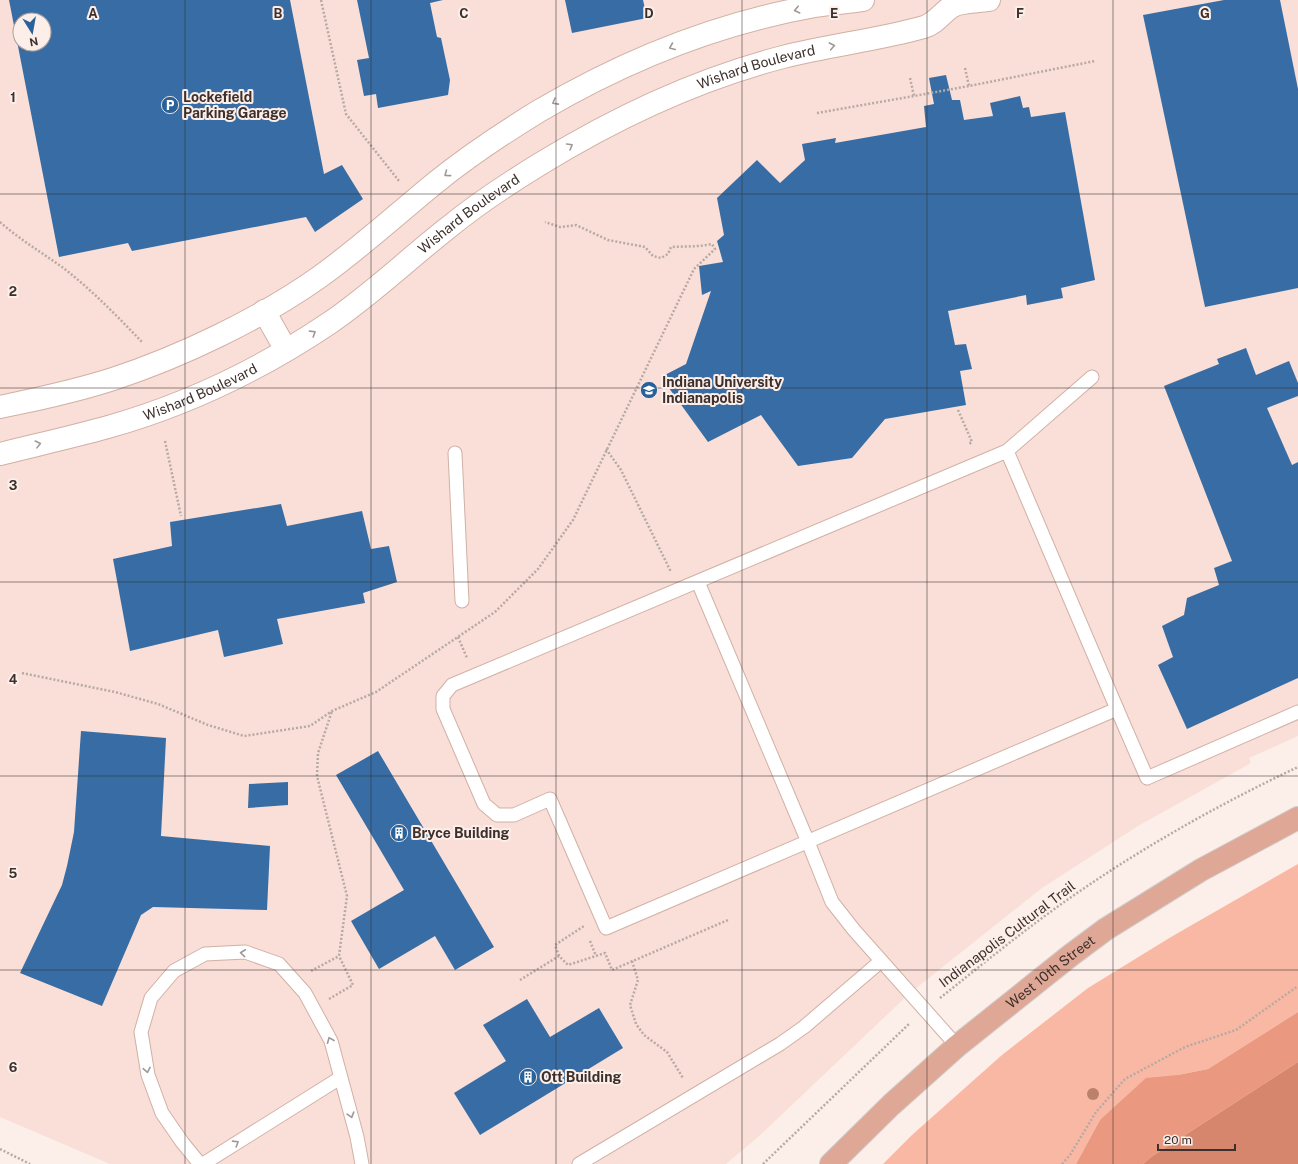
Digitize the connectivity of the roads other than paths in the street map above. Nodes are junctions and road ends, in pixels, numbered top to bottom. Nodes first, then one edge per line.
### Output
1 (863, 0) edge
2 (989, 0) edge
3 (948, 3) edge
4 (264, 311) junction
5 (286, 350) junction
6 (1092, 377) dead end
7 (0, 407) edge
8 (1007, 451) junction
9 (455, 452) dead end
10 (0, 454) edge
11 (698, 582) junction
12 (462, 601) dead end
13 (1117, 709) junction
14 (1298, 712) edge
15 (1298, 818) edge
16 (808, 842) junction
17 (882, 961) junction
18 (957, 1046) junction
19 (340, 1078) junction
20 (201, 1164) edge
21 (362, 1164) edge
22 (579, 1164) edge
23 (831, 1164) edge

1 -> 4 street
2 - 3 street, Wishard Boulevard
5 -> 3 street, Wishard Boulevard
4 - 5 street
4 - 7 street
10 -> 5 street, Wishard Boulevard
6 - 8 lane
8 - 11 lane
8 - 13 lane
9 - 12 lane
11 - 16 lane
11 - 16 lane
13 - 14 lane
13 - 16 lane
15 - 18 main road, West 10th Street
16 - 17 lane
17 - 18 lane
17 - 22 lane
18 - 23 main road, West 10th Street
20 -> 19 lane
19 -> 20 lane
19 -> 21 lane

